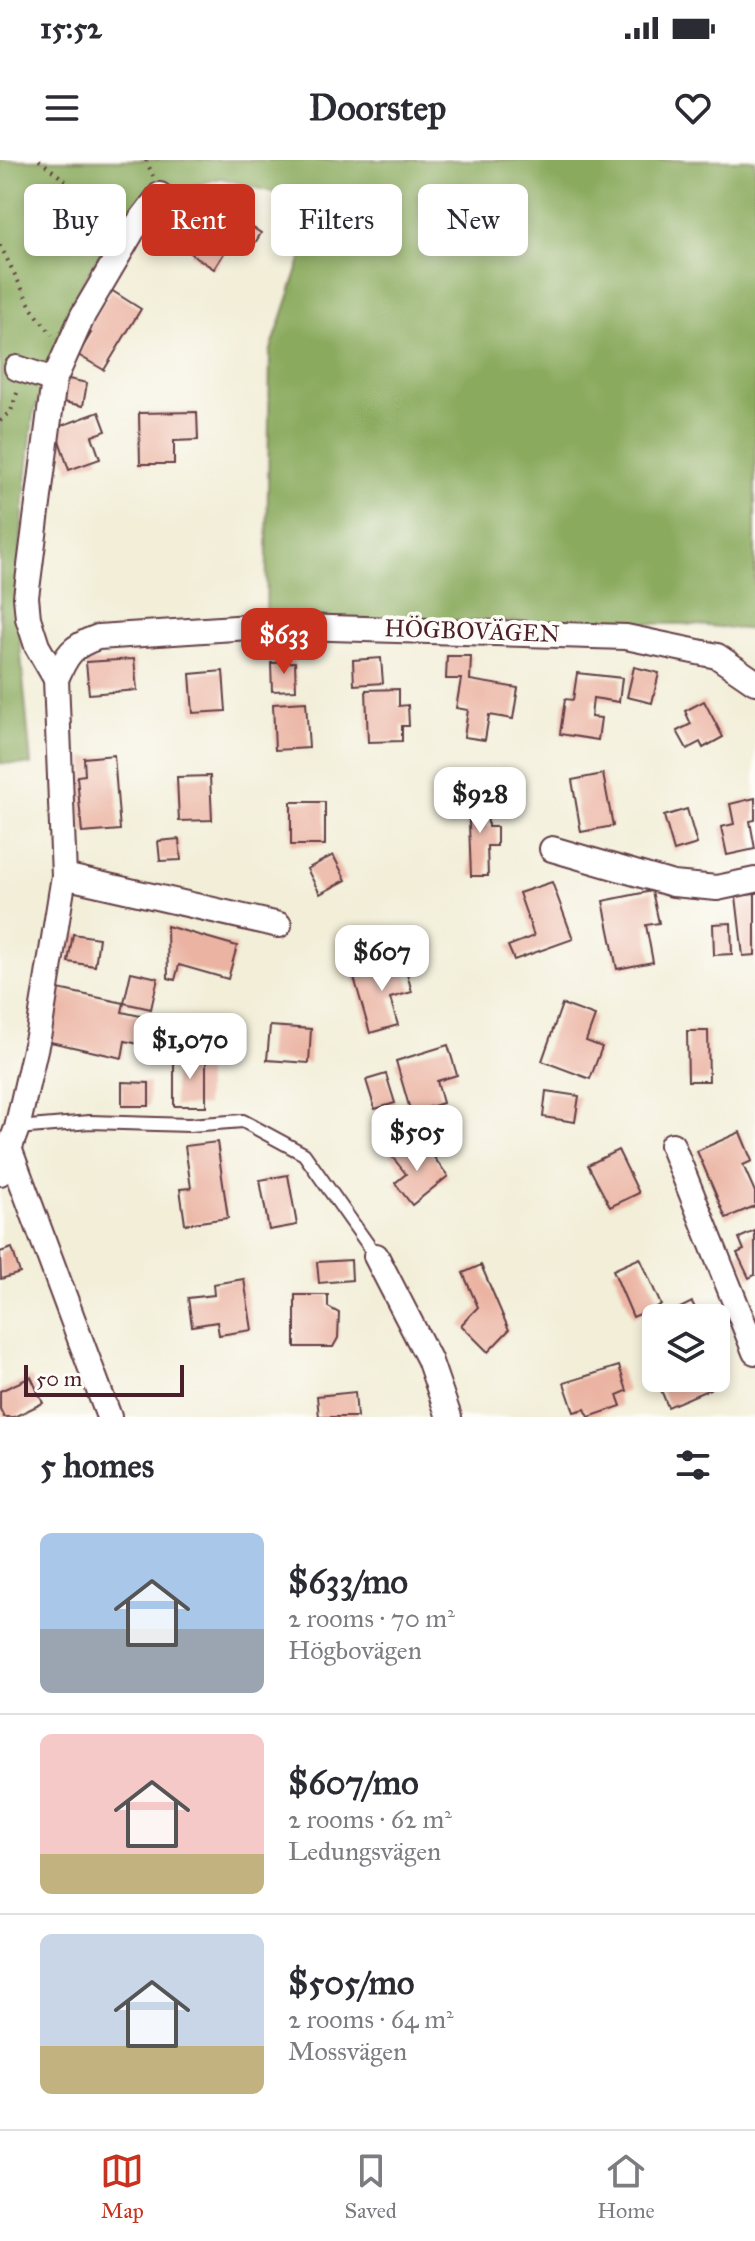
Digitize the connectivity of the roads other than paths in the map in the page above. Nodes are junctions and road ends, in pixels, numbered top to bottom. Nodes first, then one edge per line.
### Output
1 (142, 219) edge
2 (17, 368) dead end
3 (54, 380) junction
4 (56, 679) junction
5 (755, 682) edge
6 (552, 849) dead end
7 (64, 876) junction
8 (755, 880) edge
9 (279, 925) dead end
10 (13, 1138) junction
11 (672, 1145) dead end
12 (0, 1173) edge
13 (376, 1256) joint
14 (755, 1352) edge
15 (109, 1417) edge
16 (449, 1417) edge

1 - 3 street
2 - 3 street
3 - 4 street
4 - 5 street, HÖGBOVÄGEN
4 - 7 street
6 - 8 street
7 - 9 street
7 - 10 street
10 - 12 street
10 - 13 lane
10 - 15 street
11 - 14 street
13 - 16 street

